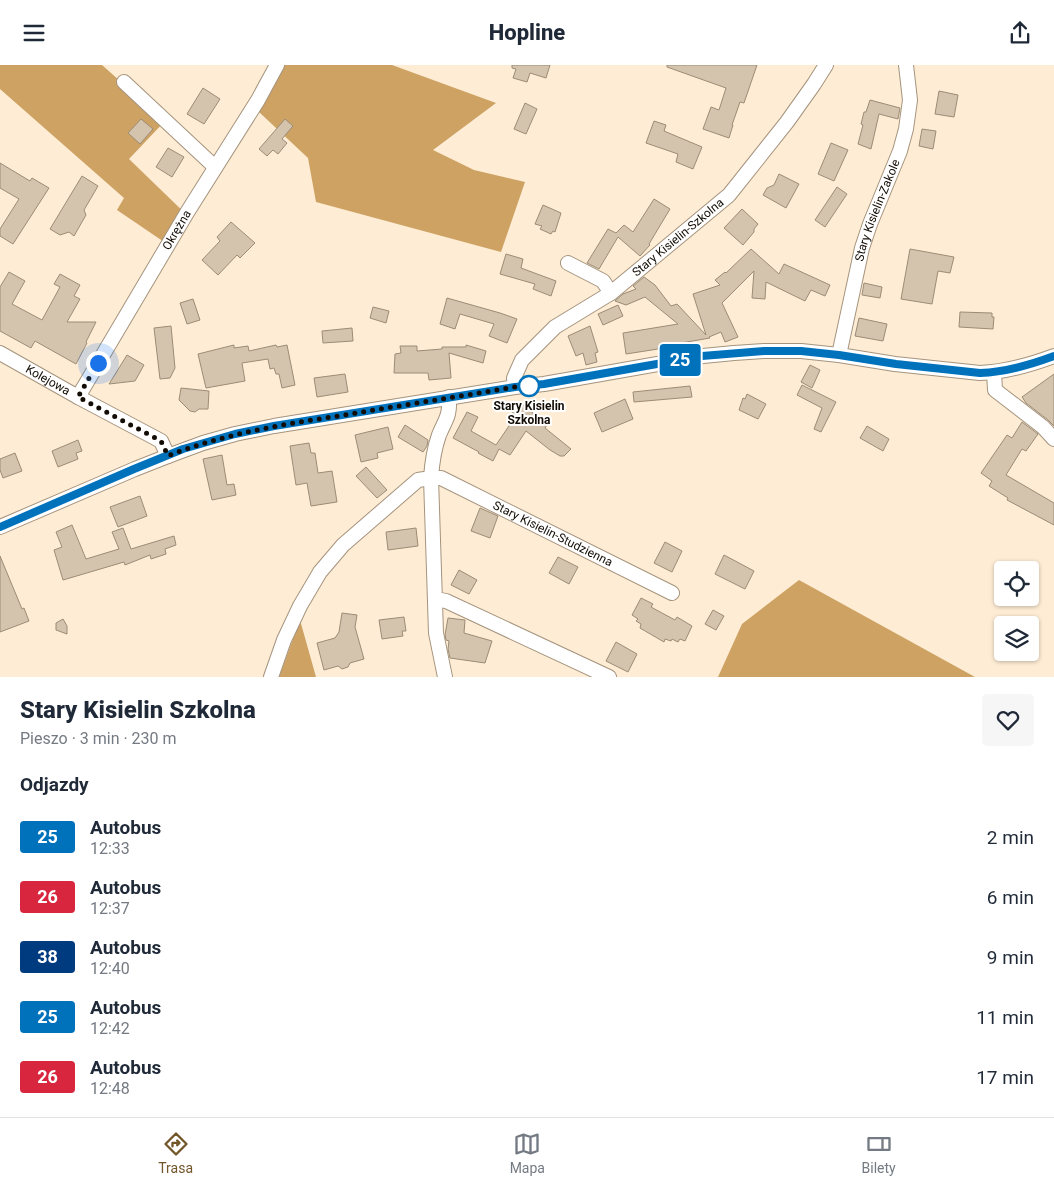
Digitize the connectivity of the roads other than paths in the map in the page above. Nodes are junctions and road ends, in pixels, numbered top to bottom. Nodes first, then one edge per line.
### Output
1 (277, 65) edge
2 (826, 65) edge
3 (906, 65) edge
4 (124, 82) dead end
5 (215, 167) junction
6 (568, 263) dead end
7 (611, 293) junction
8 (0, 353) edge
9 (839, 355) junction
10 (1054, 356) edge
11 (994, 372) junction
12 (515, 387) junction
13 (78, 397) junction
14 (449, 397) junction
15 (1054, 439) edge
16 (168, 456) junction
17 (431, 478) junction
18 (0, 527) edge
19 (672, 593) dead end
20 (435, 599) junction
21 (271, 677) edge
22 (445, 677) edge
23 (609, 677) edge

1 - 5 street, Okrężna
2 - 7 street, Stary Kisielin-Szkolna
3 - 9 street, Stary Kisielin-Zakole
4 - 5 street
5 - 13 street, Okrężna
6 - 7 street
7 - 12 street, Stary Kisielin-Szkolna
8 - 13 street, Kolejowa
9 - 11 street
9 - 12 street
10 - 11 street
11 - 15 street
12 - 14 street
13 - 16 street, Kolejowa
14 - 16 street
14 - 17 street
16 - 18 street
17 - 19 street, Stary Kisielin-Studzienna
17 - 20 street
17 - 21 street
20 - 22 street
20 - 23 street

